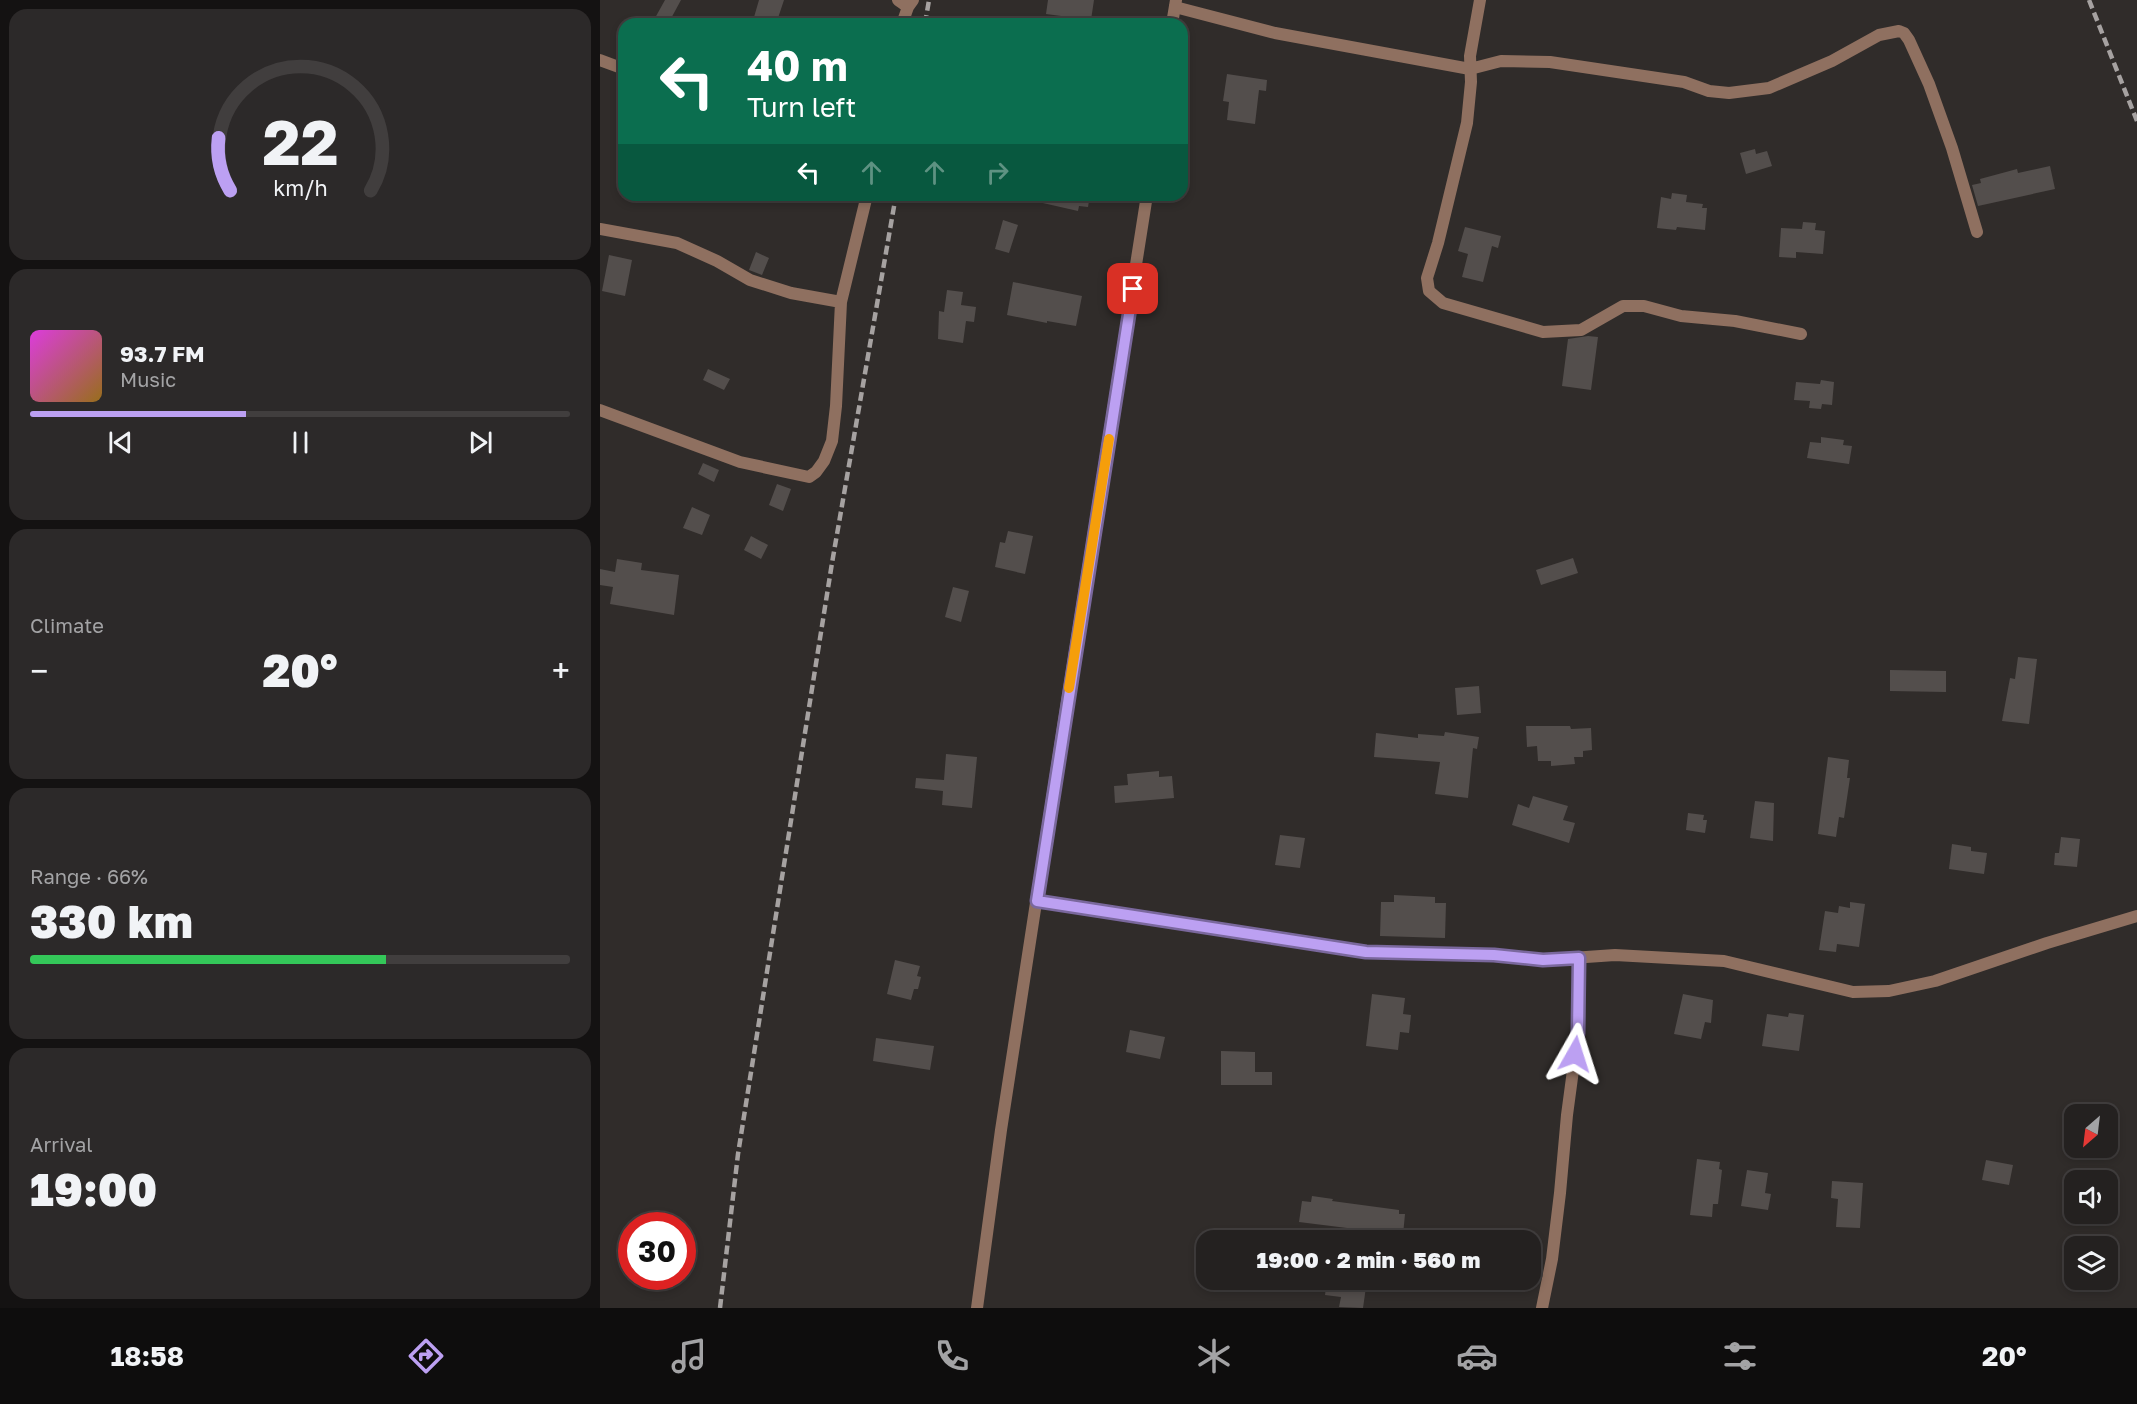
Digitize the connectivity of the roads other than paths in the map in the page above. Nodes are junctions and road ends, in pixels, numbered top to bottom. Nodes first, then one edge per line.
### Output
1 (1480, 0) edge
2 (906, 2) edge
3 (1175, 4) edge
4 (903, 18) edge
5 (600, 60) edge
6 (618, 67) edge
7 (1470, 69) junction
8 (866, 201) edge
9 (1146, 201) edge
10 (600, 229) edge
11 (1977, 232) dead end
12 (841, 302) junction
13 (1801, 334) dead end
14 (600, 410) edge
15 (1037, 901) junction
16 (2137, 916) edge
17 (1579, 958) junction
18 (976, 1308) edge
19 (1542, 1308) edge

1 - 7 street
2 - 4 street
3 - 7 street
5 - 6 street
7 - 11 street
7 - 13 street
8 - 12 street
9 - 15 street
10 - 12 street
12 - 14 street
15 - 17 street
15 - 18 street
16 - 17 street
17 - 19 street

